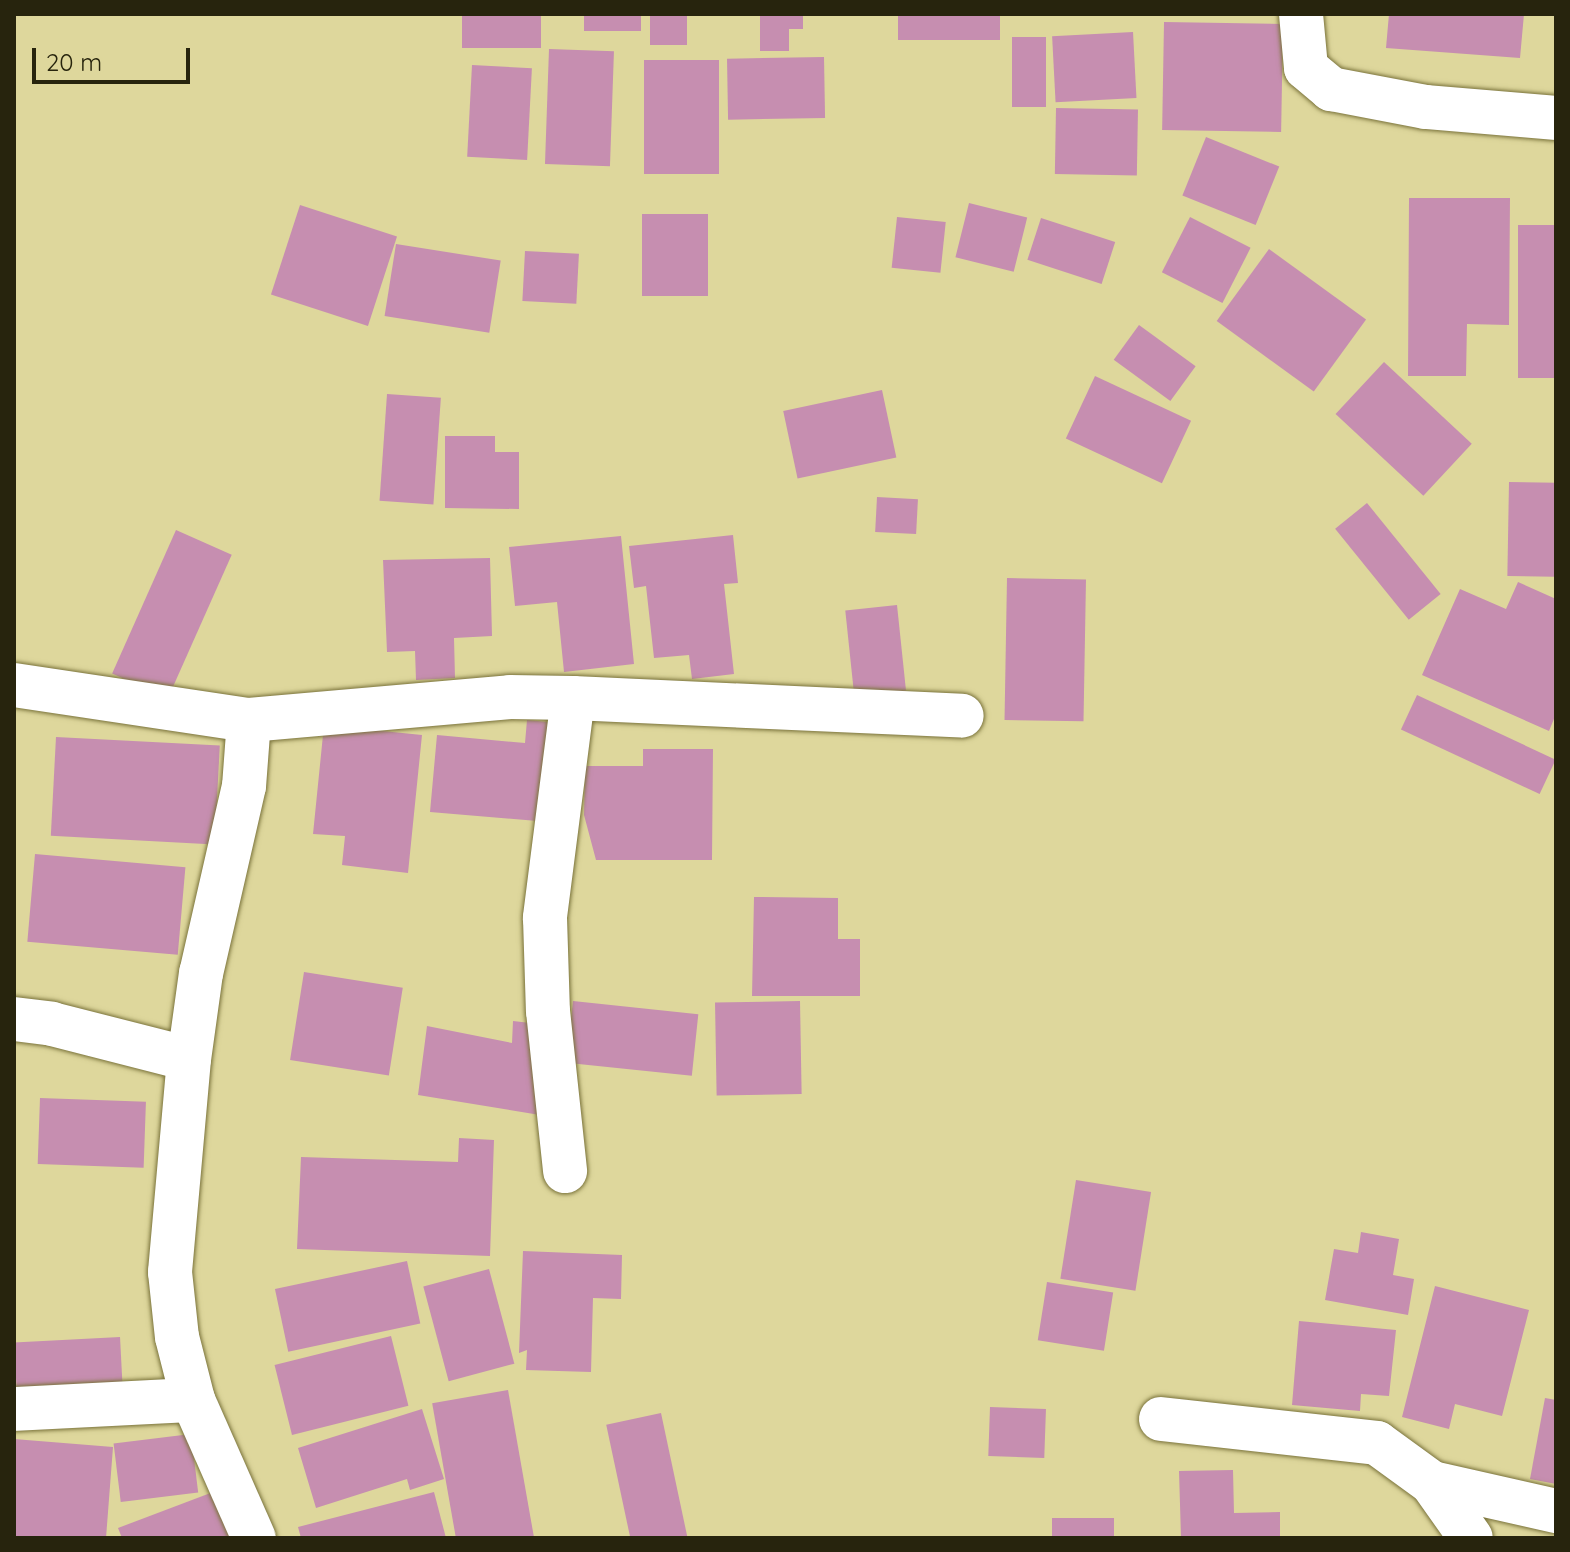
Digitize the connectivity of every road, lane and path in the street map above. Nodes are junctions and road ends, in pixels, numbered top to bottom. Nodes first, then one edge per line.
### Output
1 (1301, 14) edge
2 (1556, 118) edge
3 (14, 685) edge
4 (573, 698) junction
5 (962, 716) dead end
6 (249, 720) junction
7 (14, 1019) edge
8 (189, 1059) junction
9 (565, 1171) dead end
10 (193, 1400) junction
11 (14, 1409) edge
12 (1161, 1419) dead end
13 (1432, 1483) junction
14 (1556, 1511) edge
15 (254, 1538) edge
16 (1471, 1538) edge

1 - 2 street
3 - 6 street
4 - 5 street
4 - 6 street
4 - 9 street
6 - 8 street
7 - 8 street
8 - 10 street
10 - 11 street
10 - 15 street
12 - 13 street
13 - 14 street
13 - 16 street

